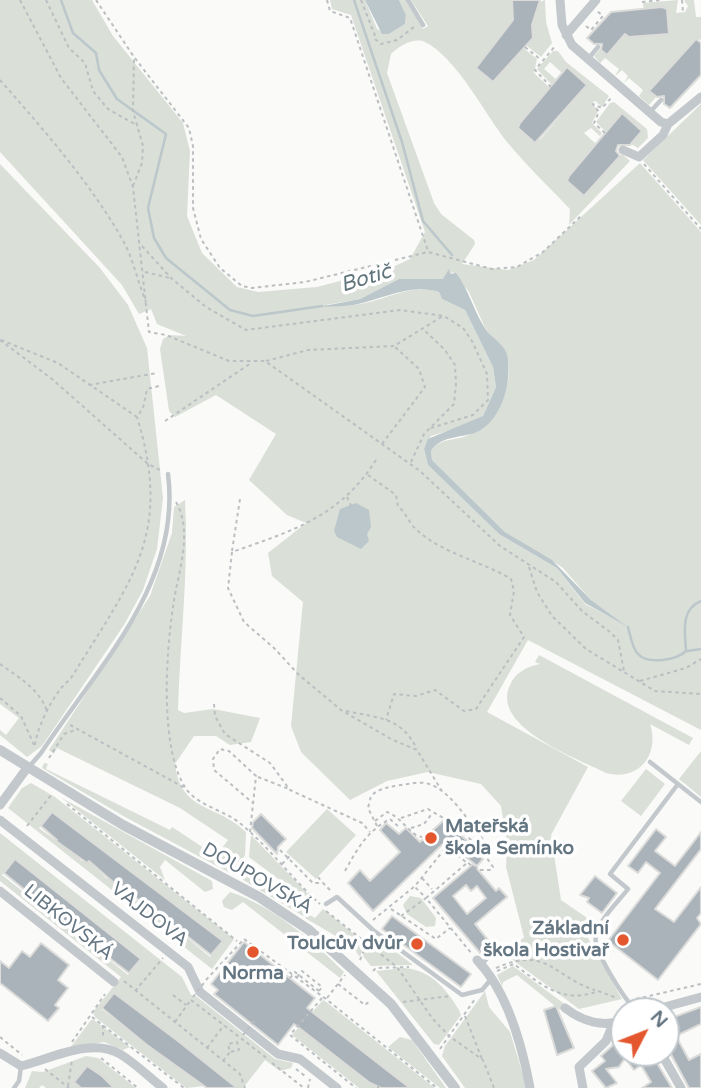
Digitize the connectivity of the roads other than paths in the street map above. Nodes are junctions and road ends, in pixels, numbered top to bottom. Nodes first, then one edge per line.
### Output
1 (408, 0) edge
2 (560, 0) edge
3 (595, 4) edge
4 (422, 23) road end
5 (566, 35) junction
6 (598, 47) dead end
7 (588, 59) junction
8 (701, 97) edge
9 (660, 100) dead end
10 (650, 112) junction
11 (668, 124) junction
12 (623, 150) dead end
13 (168, 474) road end
14 (0, 750) edge
15 (650, 762) dead end
16 (30, 766) junction
17 (678, 783) junction
18 (701, 802) edge
19 (0, 805) edge
20 (0, 820) edge
21 (0, 891) edge
22 (326, 904) dead end
23 (493, 950) dead end
24 (479, 962) joint
25 (495, 974) junction
26 (116, 980) road end
27 (623, 997) edge
28 (701, 997) edge
29 (680, 1003) edge
30 (565, 1008) dead end
31 (610, 1024) edge
32 (610, 1032) edge
33 (0, 1053) edge
34 (22, 1060) junction
35 (669, 1067) edge
36 (14, 1088) edge
37 (163, 1088) edge
38 (337, 1088) edge
39 (455, 1088) edge
40 (530, 1088) edge
41 (583, 1088) edge
42 (681, 1088) edge

1 - 4 lane
2 - 5 street
3 - 5 street
5 - 7 street
6 - 7 lane
7 - 10 street
8 - 11 street
9 - 10 lane
10 - 11 street
11 - 12 street
13 - 16 lane
14 - 16 street, DOUPOVSKÁ
15 - 17 lane
16 - 19 street
16 - 39 street, DOUPOVSKÁ
17 - 18 lane
17 - 27 lane
20 - 38 street, VAJDOVA
21 - 26 street, LIBKOVSKÁ
22 - 25 lane
23 - 24 lane
24 - 25 street
25 - 40 street
28 - 29 street
30 - 31 street
32 - 41 street
33 - 34 street
34 - 36 lane
34 - 37 street
35 - 42 street

